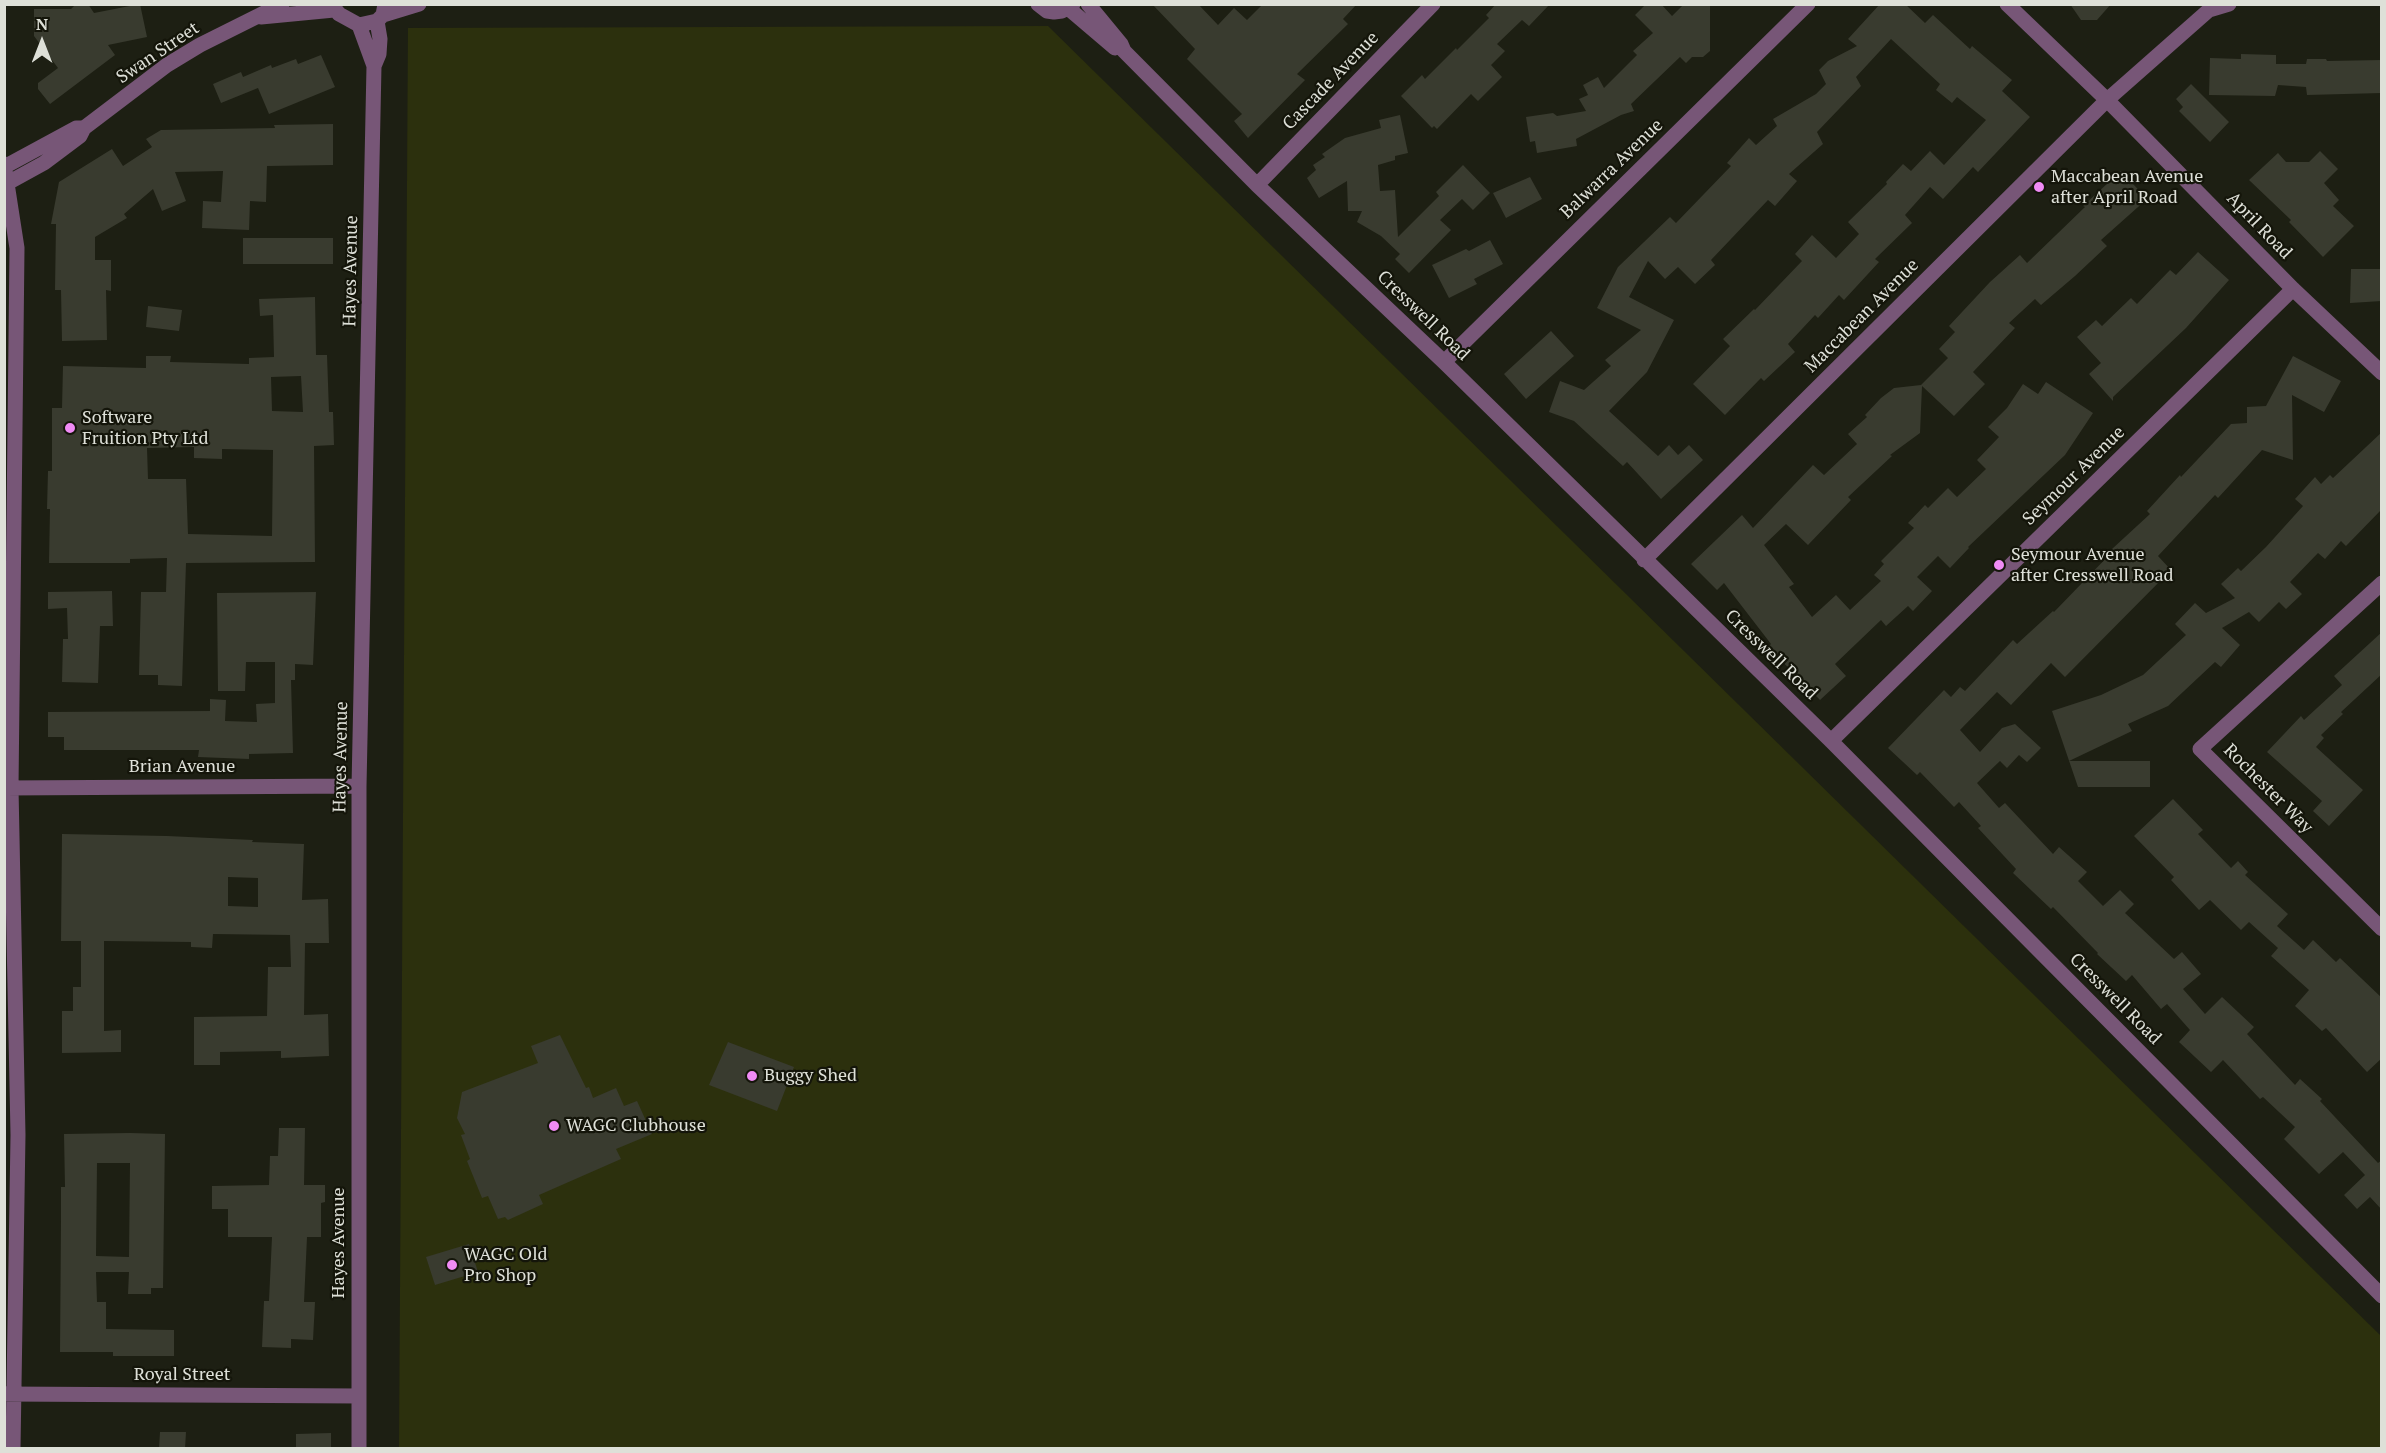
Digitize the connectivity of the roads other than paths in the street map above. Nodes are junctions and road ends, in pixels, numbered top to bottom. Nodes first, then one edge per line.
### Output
1 (282, 4) edge
2 (419, 4) edge
3 (1038, 4) edge
4 (1088, 4) edge
5 (1433, 4) edge
6 (1808, 4) edge
7 (2007, 4) edge
8 (2229, 4) edge
9 (1070, 6) edge
10 (332, 7) edge
11 (382, 13) edge
12 (258, 17) junction
13 (359, 25) junction
14 (1124, 51) junction
15 (374, 66) junction
16 (2107, 100) junction
17 (84, 128) junction
18 (5, 166) edge
19 (6, 185) edge
20 (1257, 185) junction
21 (2293, 289) junction
22 (1444, 362) junction
23 (2382, 373) edge
24 (1644, 560) junction
25 (2382, 583) edge
26 (1832, 741) junction
27 (359, 786) junction
28 (8, 788) edge
29 (2382, 929) edge
30 (2382, 1296) edge
31 (8, 1394) edge
32 (358, 1396) junction
33 (13, 1449) edge
34 (359, 1449) edge

1 - 12 street, Swan Street
2 - 11 street
3 - 9 street
4 - 14 street, Cresswell Road
5 - 20 street, Cascade Avenue
6 - 22 street, Balwarra Avenue
7 - 16 street, April Road
8 - 16 street, Maccabean Avenue
9 - 14 street, Cresswell Road
10 - 12 street, Swan Street
10 - 13 street
11 - 13 street
11 - 15 street, Hayes Avenue
12 - 17 street, Swan Street
13 - 15 street, Hayes Avenue
14 - 20 street, Cresswell Road
15 - 27 street, Hayes Avenue
16 - 21 street, April Road
16 - 24 street, Maccabean Avenue
17 - 18 street, Swan Street
17 - 19 street, Swan Street
18 - 19 street
19 - 28 street
20 - 22 street, Cresswell Road
21 - 23 street, April Road
21 - 26 street, Seymour Avenue
22 - 24 street, Cresswell Road
24 - 26 street, Cresswell Road
25 - 29 street, Rochester Way
26 - 30 street, Cresswell Road
27 - 28 street, Brian Avenue
27 - 32 street, Hayes Avenue
28 - 31 street
31 - 32 street, Royal Street
31 - 33 street
32 - 34 street, Hayes Avenue

